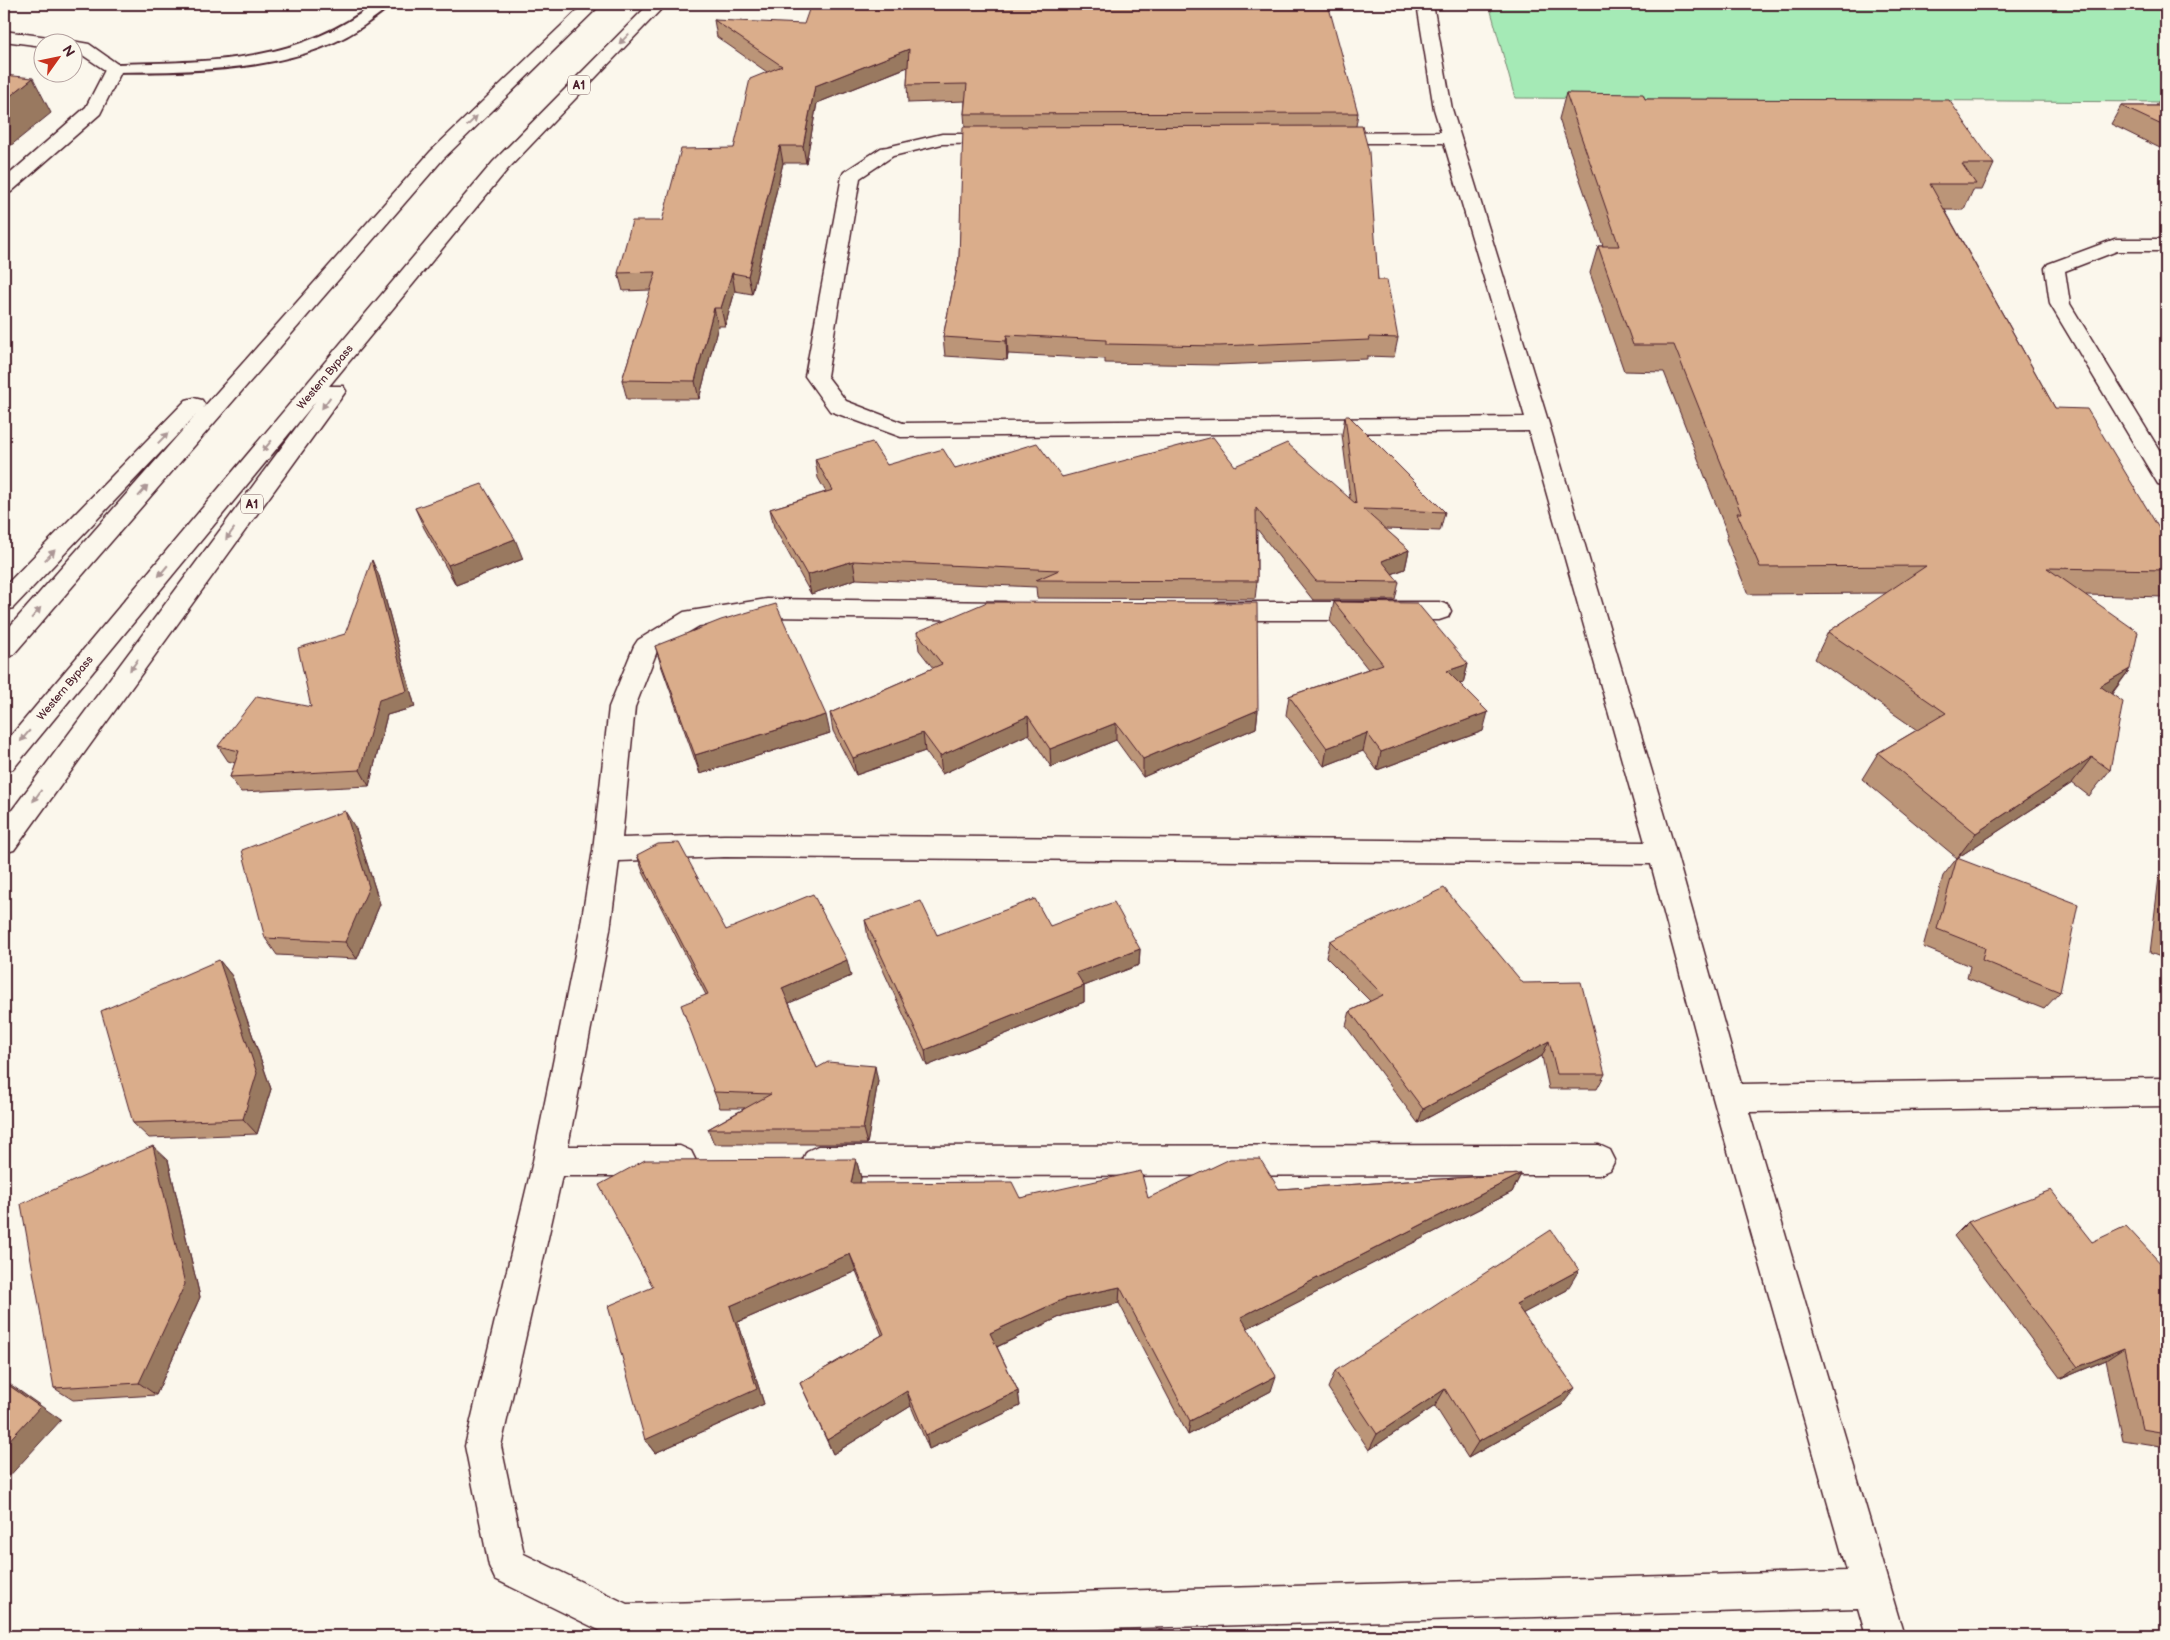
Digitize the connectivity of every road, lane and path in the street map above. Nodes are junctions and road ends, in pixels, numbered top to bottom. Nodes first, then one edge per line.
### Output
1 (383, 4) edge
2 (594, 4) edge
3 (658, 4) edge
4 (1425, 4) edge
5 (4, 36) edge
6 (32, 40) edge
7 (82, 48) edge
8 (114, 68) junction
9 (1453, 137) junction
10 (1306, 138) edge
11 (1021, 139) edge
12 (437, 155) junction
13 (500, 166) junction
14 (4, 188) edge
15 (2166, 245) edge
16 (1538, 424) junction
17 (2166, 479) edge
18 (4, 602) edge
19 (1026, 610) edge
20 (1193, 611) edge
21 (1439, 611) dead end
22 (4, 650) edge
23 (4, 762) edge
24 (4, 842) edge
25 (607, 850) junction
26 (1662, 853) junction
27 (2166, 1092) edge
28 (1729, 1098) junction
29 (1599, 1160) dead end
30 (549, 1161) junction
31 (707, 1161) edge
32 (787, 1161) edge
33 (1870, 1589) junction
34 (1885, 1636) edge

1 - 8 lane
12 -> 2 main road
3 -> 13 main road, Western Bypass / A1
4 - 9 main road
5 - 6 main road
7 - 8 main road
8 - 14 main road
9 - 10 main road
9 - 16 main road
11 - 16 main road
18 -> 12 main road
22 -> 12 main road
13 -> 23 main road, Western Bypass / A1
13 -> 24 main road, A1
15 - 17 main road
16 - 26 main road
19 - 25 main road
20 - 21 main road
25 - 26 main road
25 - 30 main road
26 - 28 main road
27 - 28 main road
28 - 33 main road
29 - 32 main road
30 - 31 main road
30 - 33 main road
33 - 34 main road

